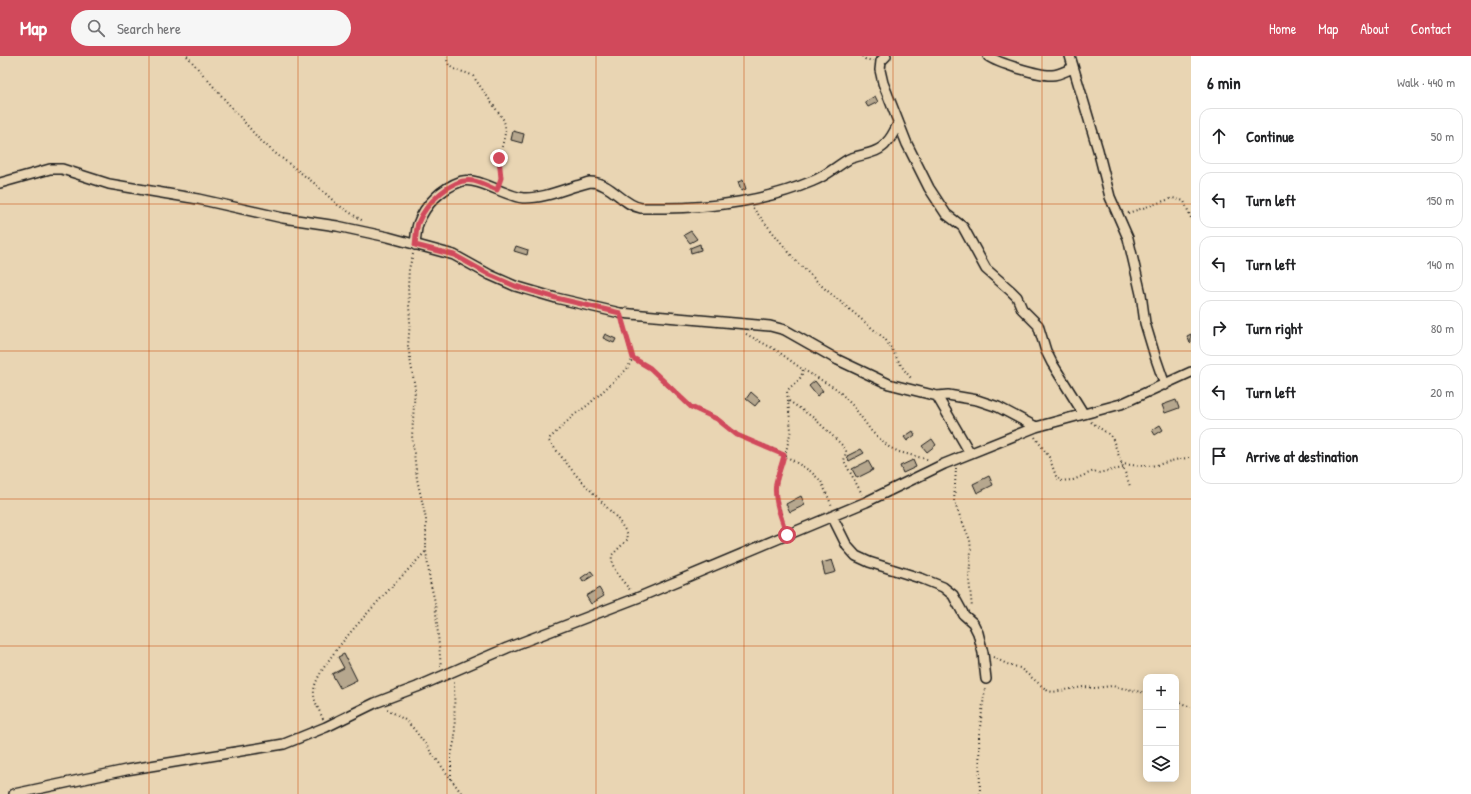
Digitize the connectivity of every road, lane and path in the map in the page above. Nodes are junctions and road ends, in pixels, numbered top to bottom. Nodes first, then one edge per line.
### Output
1 (187, 56) edge
2 (447, 56) edge
3 (886, 56) edge
4 (988, 56) edge
5 (1070, 56) edge
6 (1073, 68) junction
7 (898, 124) junction
8 (0, 183) edge
9 (497, 190) junction
10 (746, 199) junction
11 (1119, 216) junction
12 (1191, 218) edge
13 (363, 222) dead end
14 (415, 245) junction
15 (620, 313) junction
16 (743, 333) dead end
17 (633, 358) junction
18 (803, 369) junction
19 (1191, 372) edge
20 (1165, 385) junction
21 (925, 393) junction
22 (937, 396) junction
23 (789, 401) junction
24 (1083, 414) junction
25 (1033, 428) junction
26 (970, 453) junction
27 (784, 455) junction
28 (1191, 458) edge
29 (957, 459) junction
30 (944, 464) junction
31 (1121, 464) junction
32 (1123, 468) junction
33 (1130, 486) dead end
34 (866, 502) junction
35 (834, 515) junction
36 (787, 535) junction
37 (426, 551) junction
38 (637, 598) junction
39 (973, 623) junction
40 (983, 653) junction
41 (454, 671) junction
42 (442, 676) junction
43 (986, 679) joint
44 (1143, 692) edge
45 (1179, 702) edge
46 (375, 703) junction
47 (1191, 707) edge
48 (326, 728) junction
49 (451, 780) junction
50 (14, 794) edge
51 (462, 794) edge
52 (980, 794) edge

1 - 13 path
2 - 9 path
3 - 7 street
4 - 6 street
5 - 6 street
6 - 11 street
7 - 10 street
7 - 24 street
8 - 14 street
9 - 10 street
9 - 14 street
10 - 21 path
11 - 12 path
11 - 20 street
14 - 15 street
14 - 37 path
15 - 17 path
15 - 21 street
16 - 18 path
17 - 27 path
17 - 38 path
18 - 23 path
18 - 30 path
19 - 20 street
20 - 24 street
21 - 22 street
22 - 25 street
22 - 26 street
23 - 27 path
23 - 34 path
24 - 25 street
24 - 31 path
25 - 26 street
25 - 32 path
26 - 29 street
27 - 35 path
27 - 36 path
28 - 31 path
29 - 30 street
29 - 39 path
30 - 34 street
31 - 32 path
32 - 33 path
34 - 35 street
35 - 36 street
35 - 39 street
36 - 38 street
37 - 42 path
37 - 48 path
38 - 41 street
39 - 40 street
40 - 43 street
40 - 44 path
41 - 42 street
41 - 49 path
42 - 46 street
43 - 52 path
45 - 47 path
46 - 48 street
46 - 49 path
48 - 50 street
49 - 51 path

